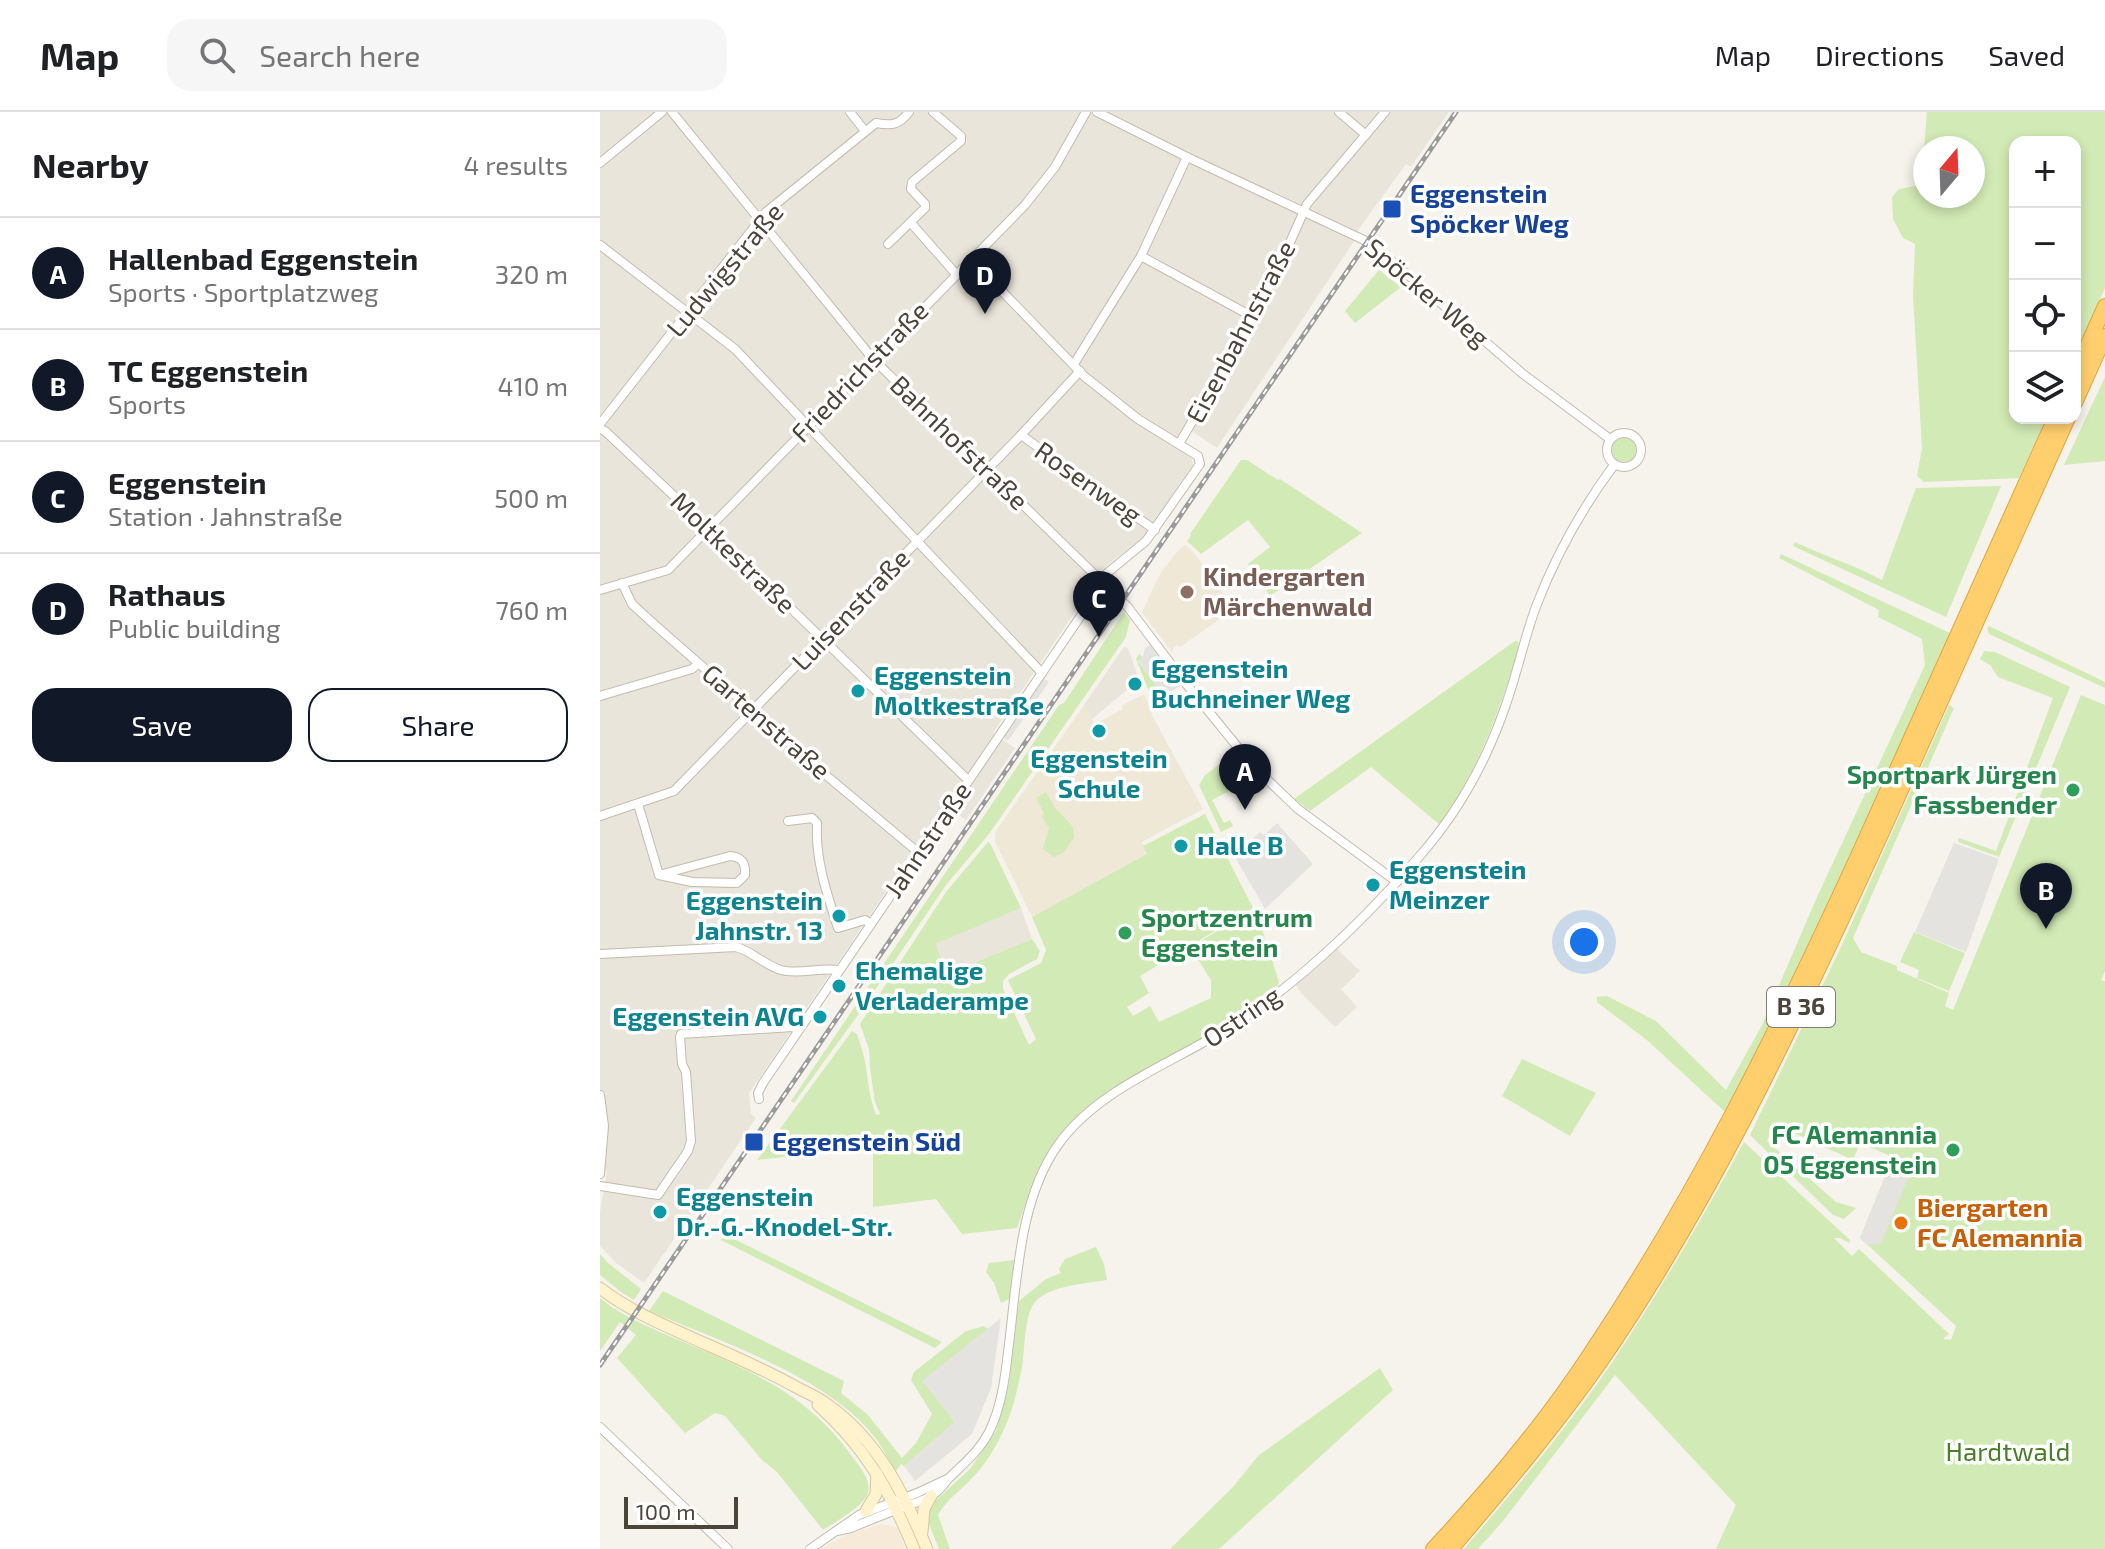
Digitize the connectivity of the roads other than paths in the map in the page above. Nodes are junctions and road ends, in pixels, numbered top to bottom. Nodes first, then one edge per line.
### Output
1 (662, 112) edge
2 (672, 112) edge
3 (850, 112) edge
4 (909, 112) edge
5 (933, 112) edge
6 (1086, 112) edge
7 (1097, 112) edge
8 (1339, 112) edge
9 (1385, 112) edge
10 (865, 131) junction
11 (1366, 135) junction
12 (1187, 157) junction
13 (600, 163) edge
14 (1304, 210) junction
15 (760, 220) junction
16 (911, 223) junction
17 (888, 244) dead end
18 (600, 245) edge
19 (1141, 256) junction
20 (971, 259) junction
21 (956, 274) junction
22 (2105, 306) edge
23 (687, 314) junction
24 (1253, 317) junction
25 (2105, 336) edge
26 (873, 359) junction
27 (2081, 360) edge
28 (1077, 367) junction
29 (2081, 390) edge
30 (2052, 424) edge
31 (2065, 424) edge
32 (808, 426) junction
33 (600, 427) edge
34 (1021, 435) junction
35 (1610, 439) junction
36 (1179, 444) junction
37 (1614, 465) junction
38 (987, 470) junction
39 (709, 529) junction
40 (1155, 530) junction
41 (917, 542) junction
42 (1102, 582) junction
43 (622, 583) junction
44 (600, 590) edge
45 (823, 640) junction
46 (698, 664) junction
47 (1042, 673) junction
48 (600, 696) edge
49 (753, 712) junction
50 (968, 780) junction
51 (638, 804) junction
52 (600, 816) edge
53 (788, 821) dead end
54 (919, 853) junction
55 (659, 875) junction
56 (1397, 882) junction
57 (871, 924) junction
58 (600, 954) edge
59 (839, 970) junction
60 (798, 1030) junction
61 (600, 1095) edge
62 (759, 1099) dead end
63 (600, 1174) edge
64 (600, 1186) edge
65 (600, 1288) edge
66 (799, 1389) junction
67 (600, 1427) edge
68 (877, 1474) junction
69 (949, 1478) junction
70 (931, 1496) junction
71 (901, 1503) junction
72 (866, 1511) junction
73 (837, 1531) junction
74 (922, 1537) junction
75 (728, 1549) edge
76 (810, 1549) edge
77 (914, 1549) edge
78 (927, 1549) edge
79 (1433, 1549) edge
80 (1451, 1549) edge

1 - 13 street
2 - 15 street, Bahnhofstraße
3 - 10 street
4 - 10 street, Ludwigstraße
5 - 16 street
6 - 20 street, Friedrichstraße
7 - 12 street, Spöcker Weg
8 - 11 street
9 - 11 street, Eisenbahnstraße
10 - 15 street, Ludwigstraße
11 - 14 street, Eisenbahnstraße
12 - 14 street, Spöcker Weg
12 - 19 street, Luisenstraße
14 - 24 street, Eisenbahnstraße
14 - 35 street, Spöcker Weg
15 - 23 street, Ludwigstraße
15 - 26 street, Bahnhofstraße
16 - 17 street
16 - 21 street
18 - 23 street
19 - 24 street
19 - 28 street, Luisenstraße
20 - 21 street, Friedrichstraße
20 - 28 street
21 - 26 street, Friedrichstraße
22 - 27 highway
23 - 32 street
23 - 33 street, Ludwigstraße
24 - 36 street, Eisenbahnstraße
25 - 29 highway
26 - 32 street, Friedrichstraße
26 - 38 street, Bahnhofstraße
28 - 34 street, Luisenstraße
28 - 36 street
30 - 79 highway, B 36
31 - 80 highway, B 36
32 - 39 street, Friedrichstraße
32 - 41 street
33 - 39 street, Moltkestraße
34 - 38 street, Luisenstraße
34 - 40 street, Rosenweg
35 - 37 street
35 - 37 street, Ostring
36 - 40 street, Eisenbahnstraße
37 - 56 street, Ostring
38 - 41 street, Luisenstraße
38 - 42 street, Bahnhofstraße
39 - 43 street, Friedrichstraße
39 - 45 street, Moltkestraße
40 - 42 street, Eisenbahnstraße
41 - 45 street, Luisenstraße
41 - 47 street
42 - 47 street, Jahnstraße
42 - 56 street, Bahnhofstraße
43 - 44 street, Friedrichstraße
43 - 46 street, Gartenstraße
45 - 49 street, Luisenstraße
45 - 50 street, Moltkestraße
46 - 48 street
46 - 49 street, Gartenstraße
47 - 50 street, Jahnstraße
49 - 51 street, Luisenstraße
49 - 54 street, Gartenstraße
50 - 54 street, Jahnstraße
51 - 52 street, Luisenstraße
51 - 55 street
53 - 57 street
54 - 57 street, Jahnstraße
55 - 55 street
56 - 69 street, Ostring
57 - 59 street, Jahnstraße
58 - 59 street
59 - 60 street, Jahnstraße
60 - 62 street, Jahnstraße
60 - 64 street
61 - 63 street
65 - 66 street
66 - 68 street
66 - 71 street
67 - 75 street
68 - 71 street
68 - 72 street
69 - 70 street, Ostring
69 - 71 street, Ostring
70 - 71 street, Ostring
70 - 74 street
71 - 72 street
71 - 73 street
71 - 74 street
71 - 77 street
72 - 73 street
73 - 76 street
74 - 78 street

